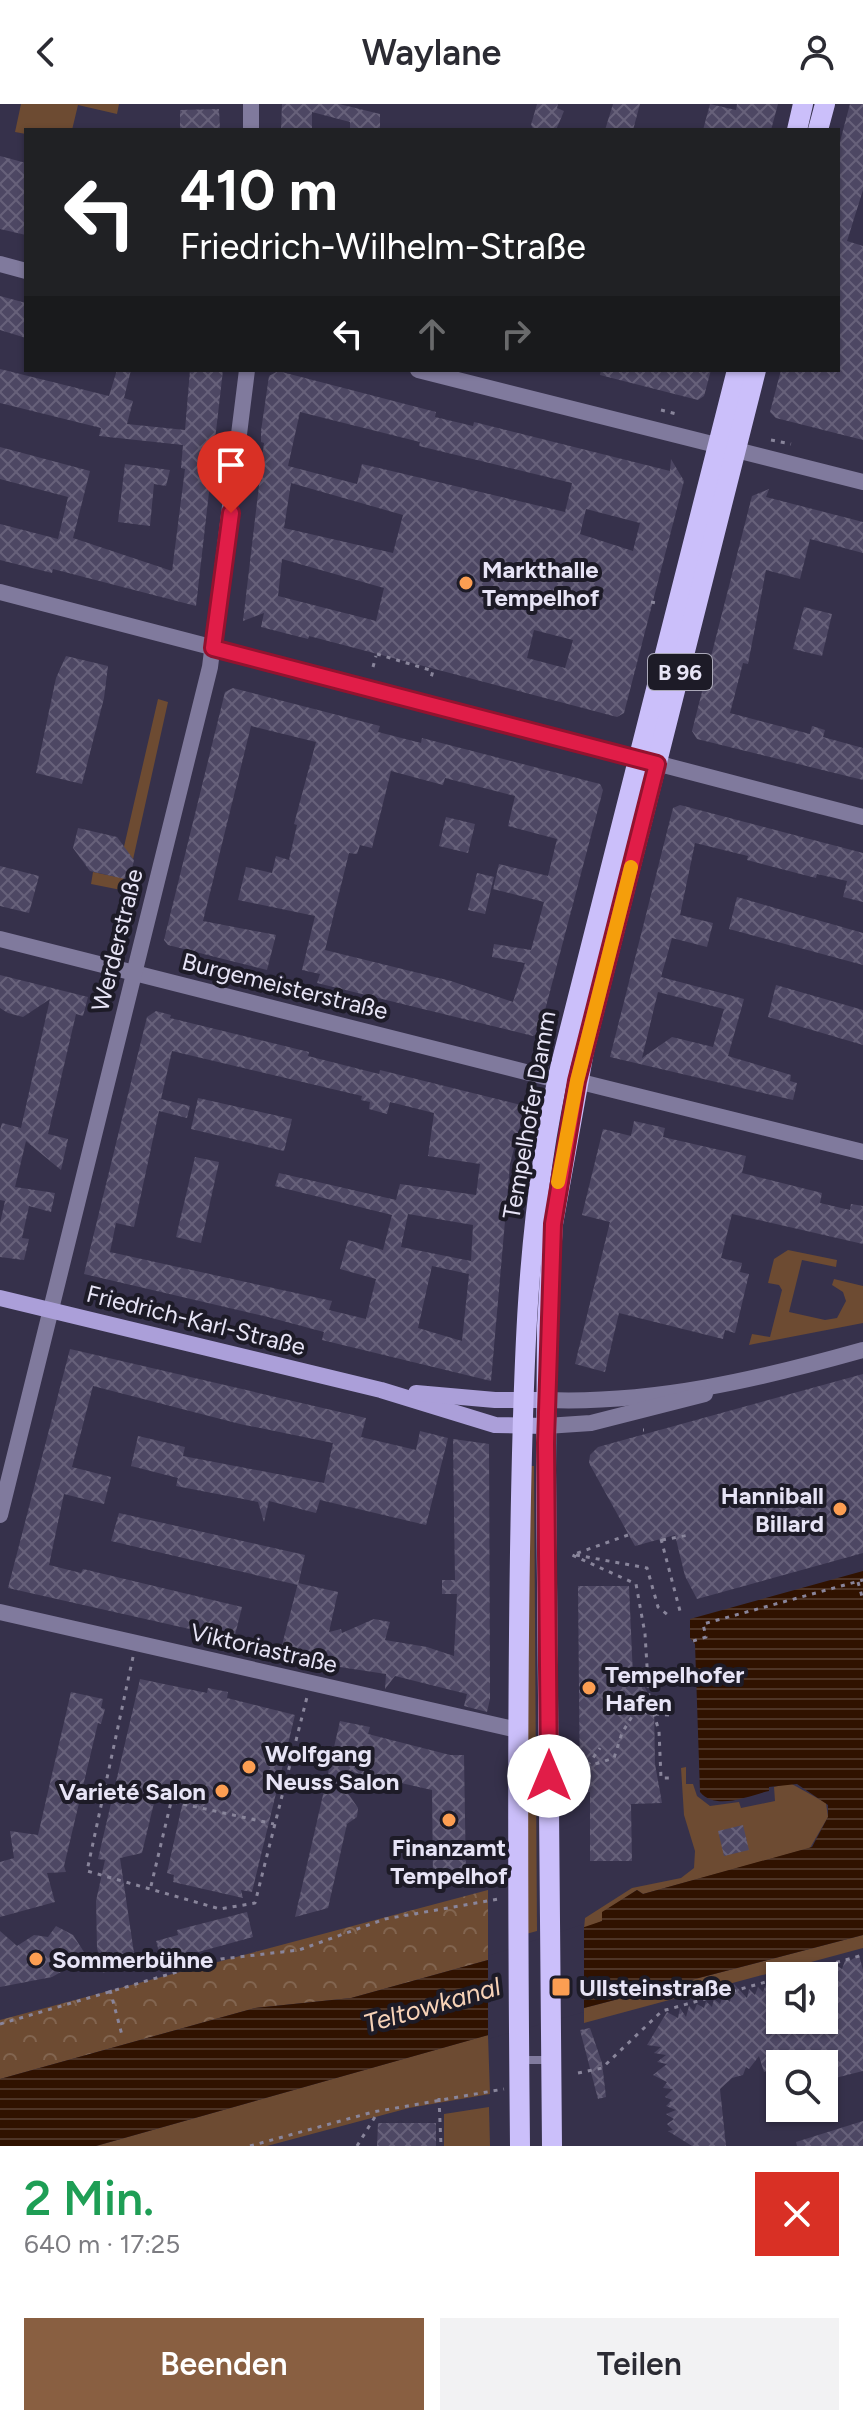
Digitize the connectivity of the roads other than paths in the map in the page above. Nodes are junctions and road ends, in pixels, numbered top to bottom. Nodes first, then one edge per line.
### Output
1 (251, 104) edge
2 (803, 104) edge
3 (825, 104) edge
4 (251, 128) edge
5 (797, 128) edge
6 (819, 128) edge
7 (0, 264) edge
8 (24, 270) edge
9 (247, 372) edge
10 (426, 372) edge
11 (737, 372) edge
12 (755, 372) edge
13 (726, 448) junction
14 (863, 482) edge
15 (0, 592) edge
16 (213, 648) junction
17 (647, 762) junction
18 (863, 817) edge
19 (0, 939) edge
20 (134, 973) junction
21 (567, 1080) junction
22 (863, 1152) edge
23 (0, 1298) edge
24 (52, 1309) junction
25 (863, 1350) edge
26 (742, 1381) junction
27 (381, 1390) junction
28 (524, 1400) junction
29 (546, 1400) junction
30 (523, 1426) junction
31 (546, 1426) junction
32 (0, 1515) edge
33 (0, 1612) edge
34 (518, 1730) junction
35 (550, 2052) junction
36 (519, 2056) junction
37 (520, 2146) edge
38 (552, 2146) edge

1 - 4 street
2 - 5 main road
3 - 6 main road
7 - 8 street
9 - 16 street, Werderstraße
10 - 13 street
11 - 13 main road, Tempelhofer Damm / B 96
12 - 13 main road, Tempelhofer Damm / B 96
13 - 14 street
13 - 17 main road, Tempelhofer Damm / B 96
15 - 16 street
16 - 17 street
16 - 20 street, Werderstraße
17 - 18 street
17 - 21 main road, Tempelhofer Damm / B 96
19 - 20 street, Burgemeisterstraße
20 - 21 street, Burgemeisterstraße
20 - 24 street, Werderstraße
21 - 22 street, Burgemeisterstraße
21 - 28 main road, Tempelhofer Damm / B 96
21 - 29 main road, Tempelhofer Damm / B 96
23 - 24 main road, Friedrich-Karl-Straße
24 - 27 main road, Friedrich-Karl-Straße
24 - 32 street, Werderstraße
25 - 26 street
26 - 29 street
26 - 31 street
27 - 28 main road, Friedrich-Karl-Straße
27 - 30 main road, Friedrich-Karl-Straße
28 - 29 main road, Friedrich-Karl-Straße
28 - 30 main road, Tempelhofer Damm / B 96
29 - 31 main road, Tempelhofer Damm / B 96
30 - 31 main road, Friedrich-Karl-Straße
30 - 34 main road, Tempelhofer Damm / B 96
31 - 35 main road, Tempelhofer Damm / B 96
33 - 34 street, Viktoriastraße
34 - 36 main road, Tempelhofer Damm / B 96
35 - 36 lane
35 - 38 main road, B 96
36 - 37 main road, B 96

